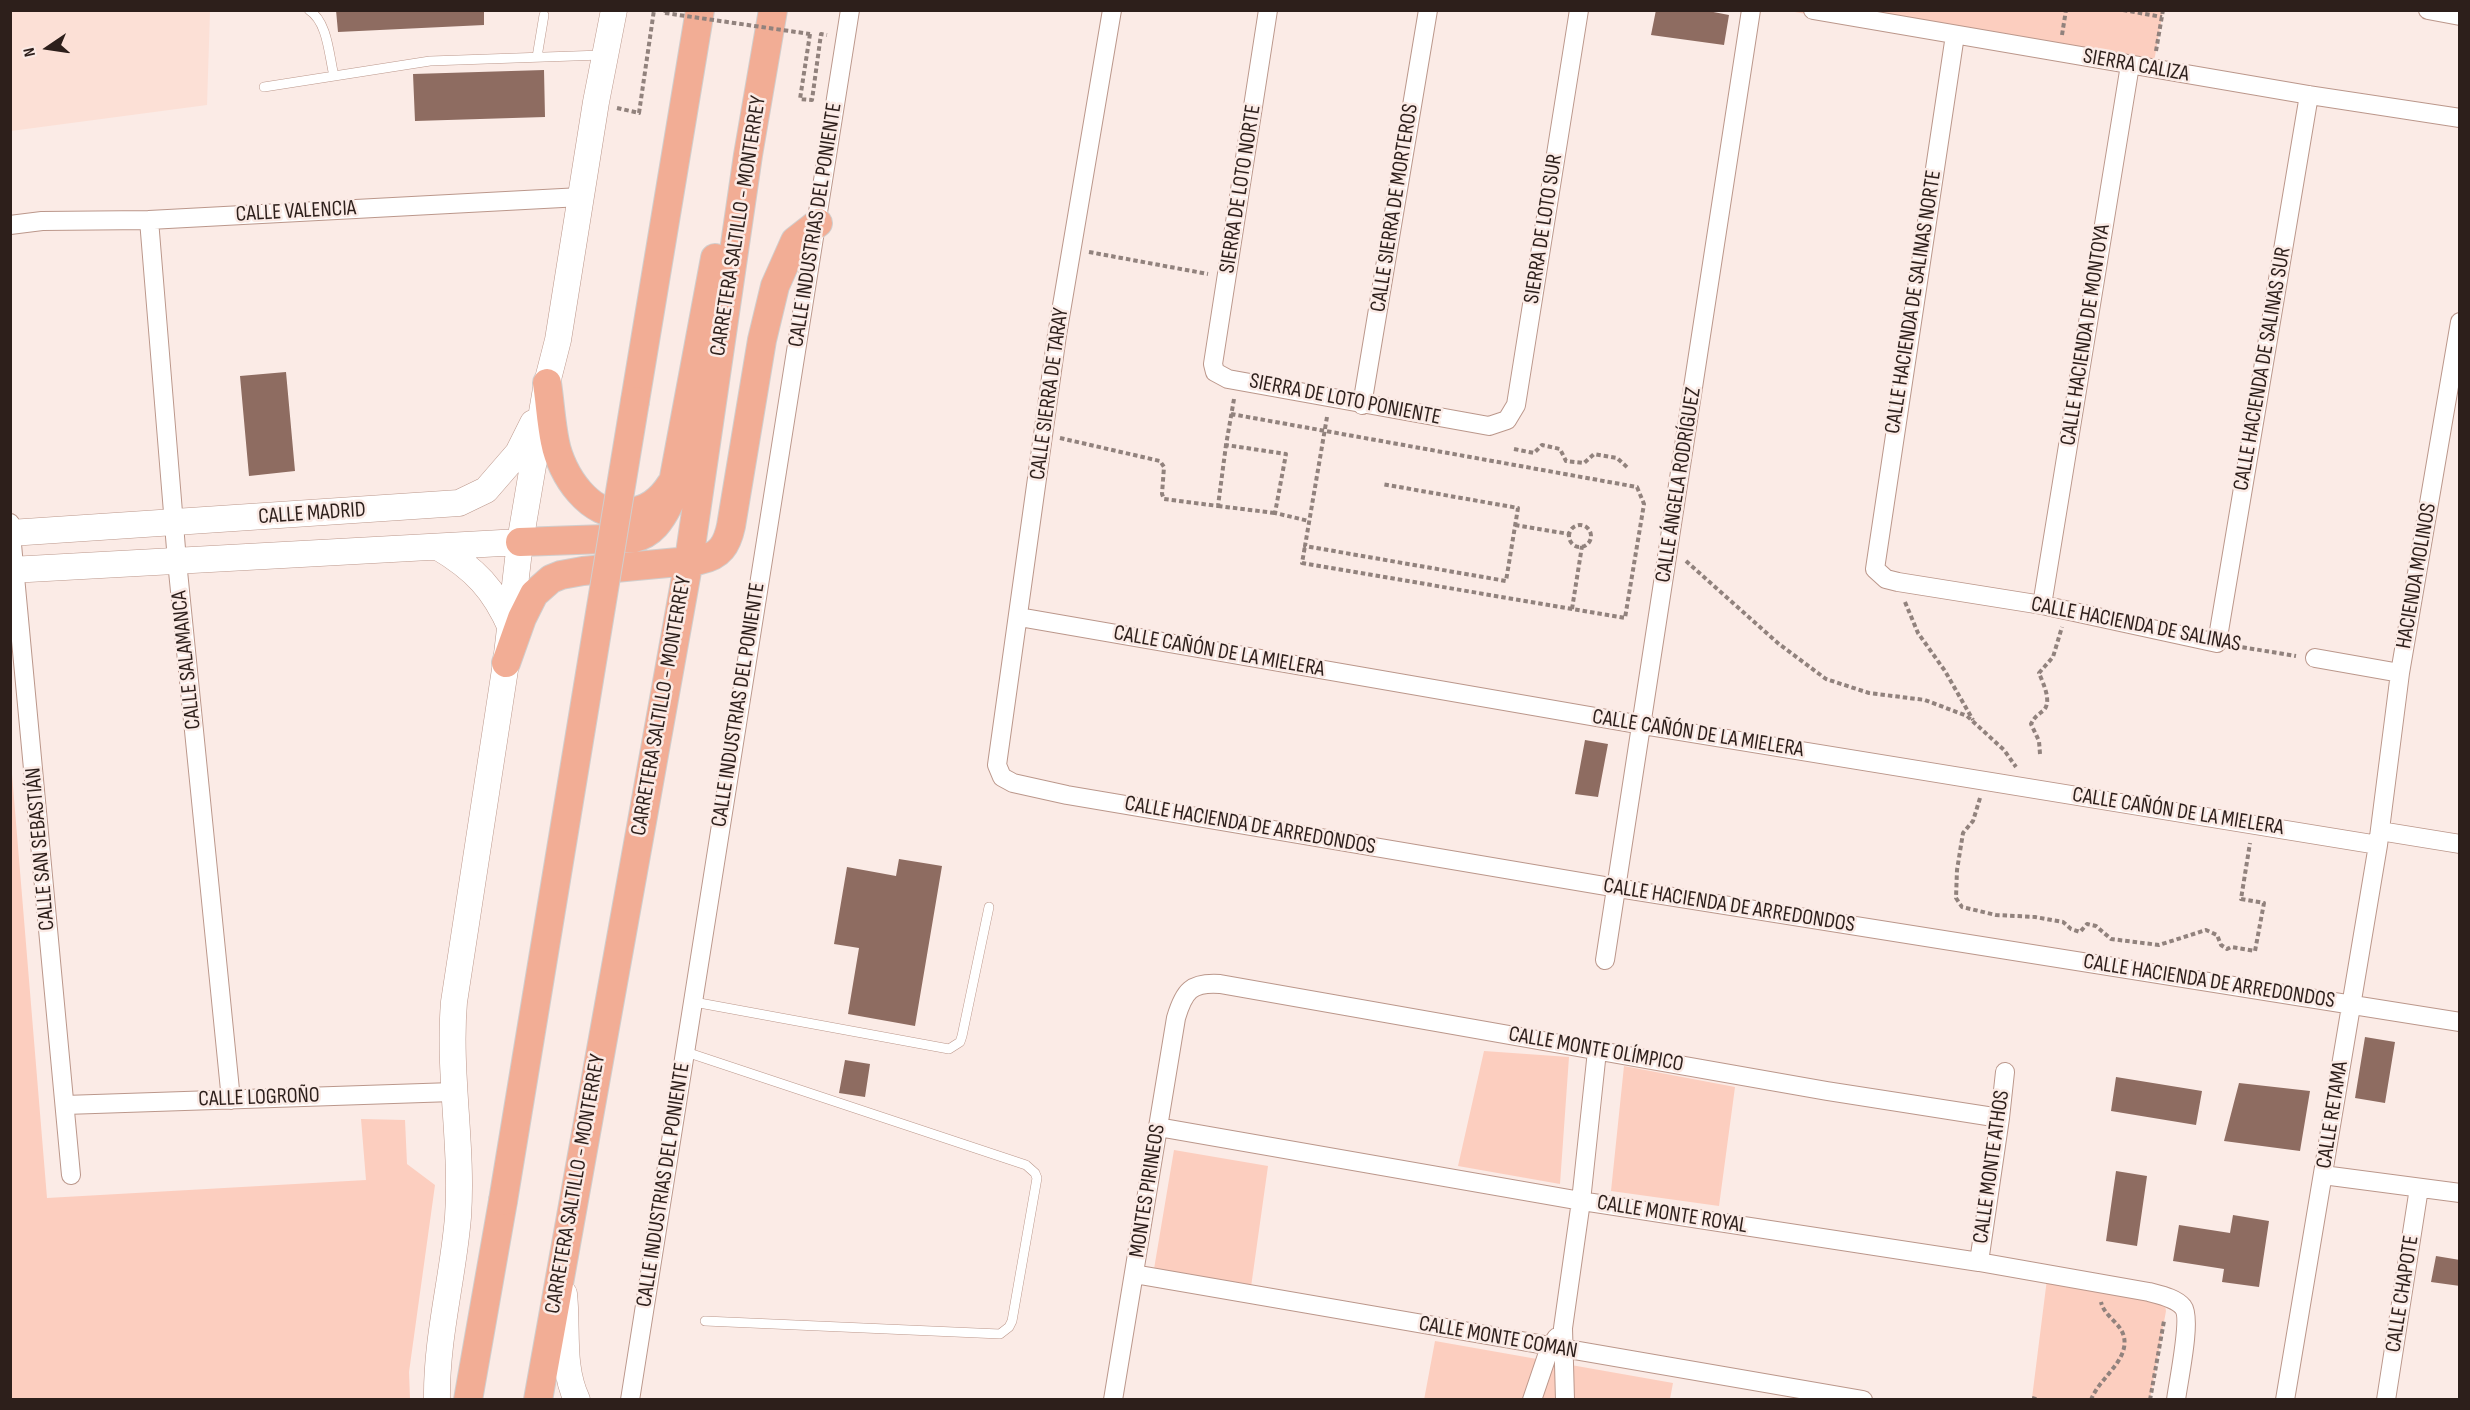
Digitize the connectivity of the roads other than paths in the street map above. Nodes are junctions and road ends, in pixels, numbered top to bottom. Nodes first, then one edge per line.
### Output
1 (309, 10) edge
2 (614, 10) edge
3 (700, 10) edge
4 (773, 10) edge
5 (850, 10) edge
6 (1112, 10) edge
7 (1268, 10) edge
8 (1428, 10) edge
9 (1579, 10) edge
10 (1751, 10) edge
11 (1813, 10) edge
12 (2428, 10) edge
13 (544, 15) dead end
14 (2460, 16) edge
15 (1955, 34) junction
16 (605, 55) junction
17 (537, 57) junction
18 (2130, 65) junction
19 (333, 76) junction
20 (264, 87) dead end
21 (2309, 95) junction
22 (2460, 118) edge
23 (748, 154) junction
24 (581, 197) junction
25 (149, 220) junction
26 (818, 223) junction
27 (10, 225) edge
28 (2460, 322) edge
29 (1213, 368) joint
30 (547, 383) junction
31 (1362, 405) junction
32 (1482, 425) joint
33 (672, 482) junction
34 (10, 523) edge
35 (174, 524) junction
36 (11, 533) edge
37 (520, 542) junction
38 (438, 547) junction
39 (689, 560) junction
40 (177, 561) junction
41 (13, 569) edge
42 (1875, 569) joint
43 (2042, 605) junction
44 (1019, 617) junction
45 (510, 628) junction
46 (2217, 643) joint
47 (2315, 658) road end
48 (506, 663) junction
49 (2400, 673) junction
50 (1642, 725) junction
51 (1002, 777) joint
52 (2379, 838) junction
53 (2460, 844) edge
54 (1617, 888) junction
55 (989, 907) dead end
56 (1605, 960) dead end
57 (1193, 987) joint
58 (694, 1002) junction
59 (2351, 1003) junction
60 (2460, 1022) edge
61 (1597, 1050) junction
62 (686, 1052) junction
63 (2005, 1072) dead end
64 (453, 1092) junction
65 (231, 1100) junction
66 (65, 1104) junction
67 (2000, 1118) junction
68 (1158, 1126) junction
69 (71, 1175) dead end
70 (2324, 1175) junction
71 (2419, 1188) junction
72 (2460, 1193) edge
73 (1581, 1201) junction
74 (1979, 1262) junction
75 (560, 1270) junction
76 (1134, 1274) junction
77 (705, 1321) dead end
78 (1557, 1348) junction
79 (2291, 1398) edge
80 (437, 1400) edge
81 (468, 1400) edge
82 (538, 1400) edge
83 (577, 1400) edge
84 (630, 1400) edge
85 (1113, 1400) edge
86 (1532, 1400) edge
87 (1564, 1400) edge
88 (1863, 1400) edge
89 (2176, 1400) edge
90 (2386, 1400) edge

1 - 19 lane
2 - 16 street
3 - 81 main road, bridge
4 - 23 main road, CARRETERA SALTILLO - MONTERREY
5 - 26 street, CALLE INDUSTRIAS DEL PONIENTE
6 - 44 street, CALLE SIERRA DE TARAY
7 - 29 street, SIERRA DE LOTO NORTE
8 - 31 street, CALLE SIERRA DE MORTEROS
9 - 32 street, SIERRA DE LOTO SUR
10 - 50 street, CALLE ÁNGELA RODRÍGUEZ
11 - 15 street, SIERRA CALIZA
12 - 14 street
13 - 17 lane
15 - 18 street, SIERRA CALIZA
15 - 42 street, CALLE HACIENDA DE SALINAS NORTE
16 - 17 lane
16 - 24 street
17 - 19 lane
18 - 21 street, SIERRA CALIZA
18 - 43 street, CALLE HACIENDA DE MONTOYA
19 - 20 lane
21 - 22 street, SIERRA CALIZA
21 - 46 street, CALLE HACIENDA DE SALINAS SUR
23 - 33 main road
23 - 39 main road, CARRETERA SALTILLO - MONTERREY
24 - 25 street, CALLE VALENCIA
24 - 30 street
25 - 27 street, CALLE VALENCIA
25 - 35 street, CALLE SALAMANCA
26 - 39 main road
26 - 58 street, CALLE INDUSTRIAS DEL PONIENTE
28 - 49 street, HACIENDA MOLINOS
29 - 31 street, SIERRA DE LOTO PONIENTE
30 - 33 main road
30 - 35 street, CALLE MADRID
30 - 37 street
31 - 32 street, SIERRA DE LOTO PONIENTE
33 - 37 main road
34 - 36 street, CALLE SAN SEBASTIÁN
35 - 36 street, CALLE MADRID
35 - 40 street, CALLE SALAMANCA
36 - 41 street, CALLE SAN SEBASTIÁN
37 - 38 street, CALLE MADRID
37 - 45 street
38 - 40 street, CALLE MADRID
38 - 45 street
39 - 48 main road
39 - 75 main road, CARRETERA SALTILLO - MONTERREY
40 - 41 street, CALLE MADRID
40 - 65 street, CALLE SALAMANCA
41 - 66 street, CALLE SAN SEBASTIÁN
42 - 43 street, CALLE HACIENDA DE SALINAS
43 - 46 street, CALLE HACIENDA DE SALINAS
44 - 50 street, CALLE CAÑÓN DE LA MIELERA
44 - 51 street, CALLE SIERRA DE TARAY
45 - 48 street
47 - 49 street
48 - 64 street
49 - 52 street, HACIENDA MOLINOS
50 - 52 street, CALLE CAÑÓN DE LA MIELERA
50 - 54 street, CALLE ÁNGELA RODRÍGUEZ
51 - 54 street, CALLE HACIENDA DE ARREDONDOS
52 - 53 street, CALLE CAÑÓN DE LA MIELERA
52 - 59 street, CALLE RETAMA
54 - 56 street, CALLE ÁNGELA RODRÍGUEZ
54 - 59 street, CALLE HACIENDA DE ARREDONDOS
55 - 58 lane
57 - 61 street, CALLE MONTE OLÍMPICO
57 - 68 street, MONTES PIRINEOS
58 - 62 street, CALLE INDUSTRIAS DEL PONIENTE
59 - 60 street, CALLE HACIENDA DE ARREDONDOS
59 - 70 street, CALLE RETAMA
61 - 67 street, CALLE MONTE OLÍMPICO
61 - 73 street
62 - 77 lane
62 - 84 street, CALLE INDUSTRIAS DEL PONIENTE
63 - 67 street, CALLE MONTE ATHOS
64 - 65 street, CALLE LOGROÑO
64 - 80 street
65 - 66 street, CALLE LOGROÑO
66 - 69 street, CALLE SAN SEBASTIÁN
67 - 74 street, CALLE MONTE ATHOS
68 - 73 street, CALLE MONTE ROYAL
68 - 76 street, MONTES PIRINEOS
70 - 71 street
70 - 79 street, CALLE RETAMA
71 - 72 street
71 - 90 street, CALLE CHAPOTE
73 - 74 street, CALLE MONTE ROYAL
73 - 78 street
74 - 89 street, CALLE MONTE ROYAL
75 - 82 main road, CARRETERA SALTILLO - MONTERREY
75 - 83 street
76 - 78 street, CALLE MONTE COMAN
76 - 85 street, MONTES PIRINEOS
78 - 86 street
78 - 87 street
78 - 88 street, CALLE MONTE COMAN

